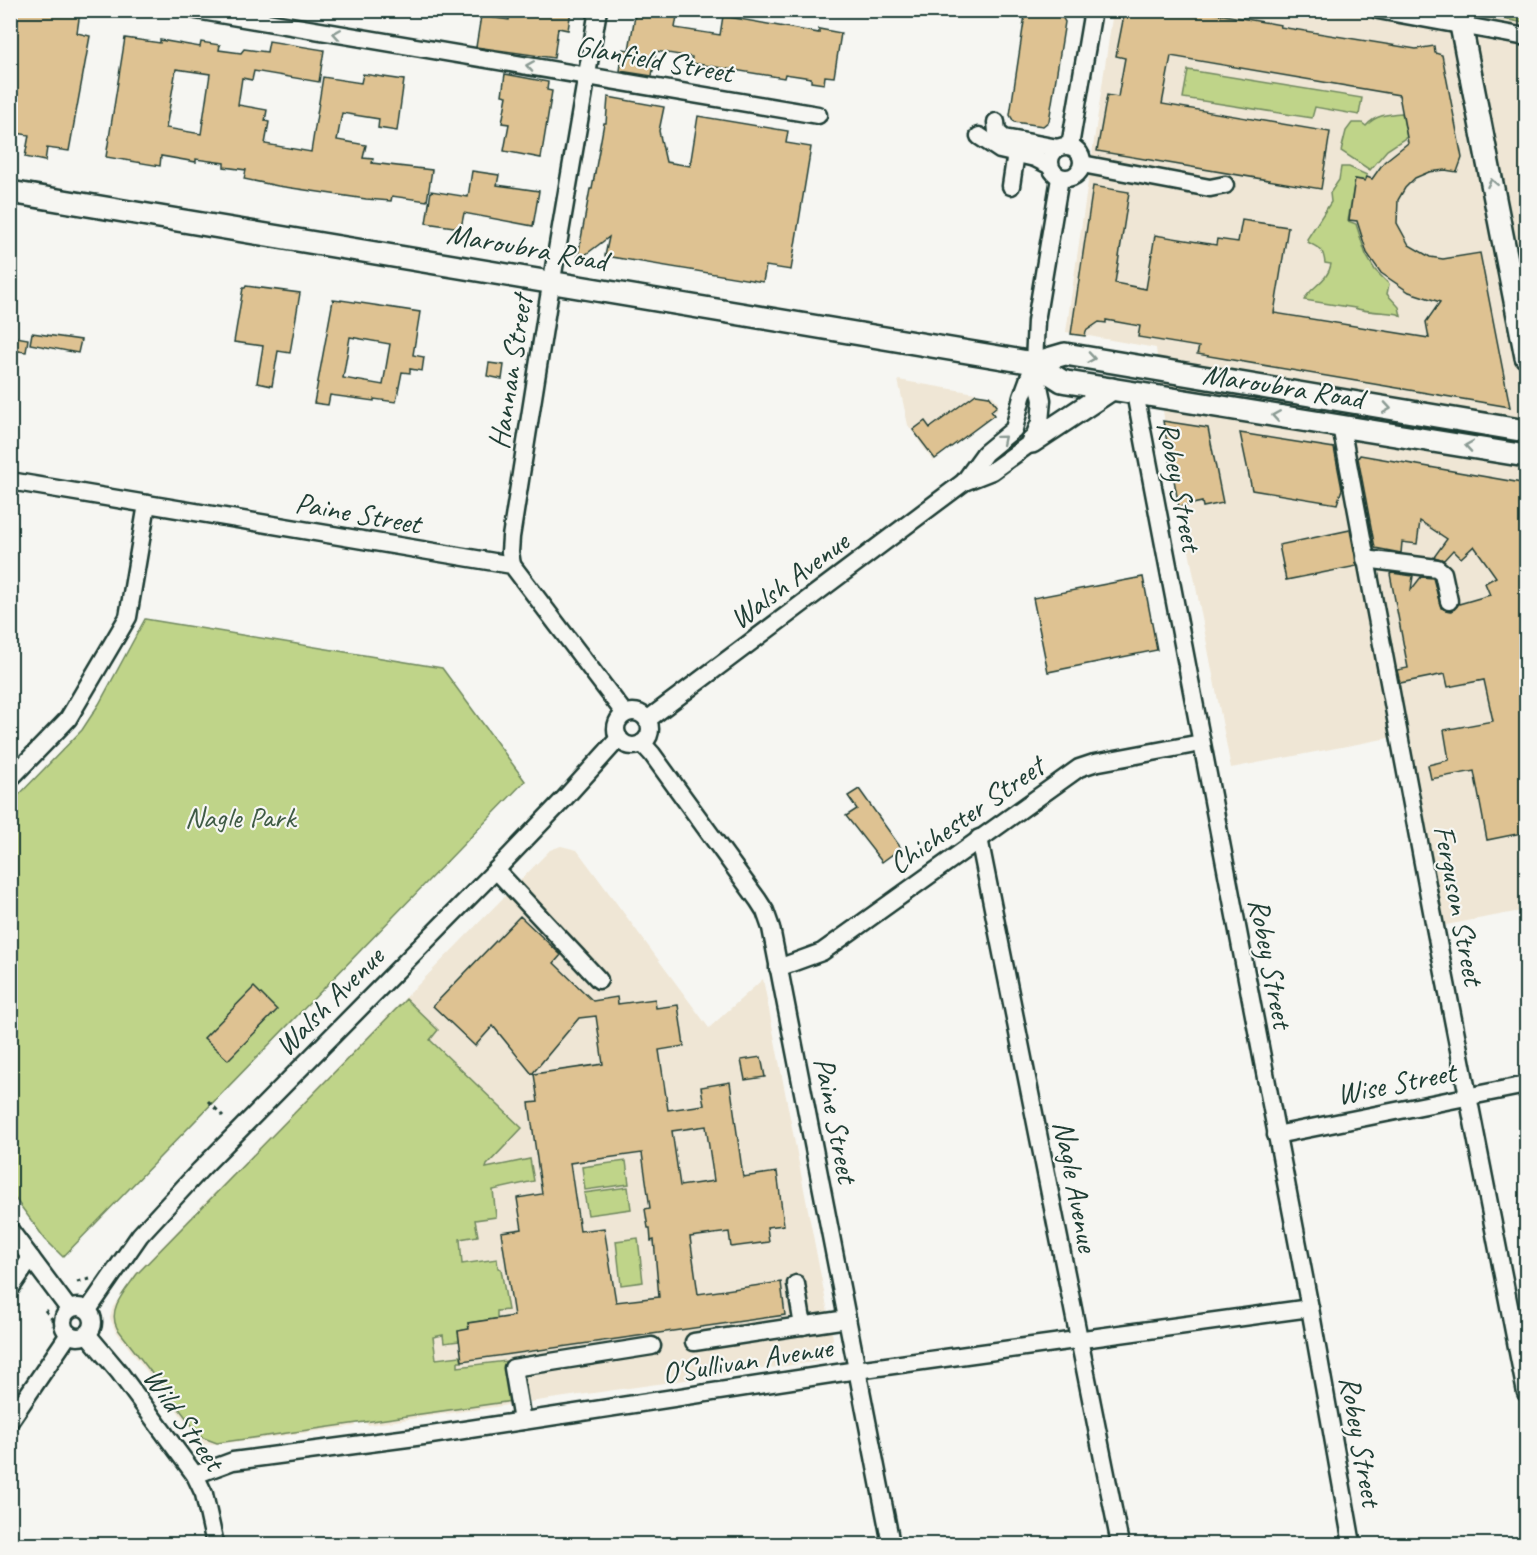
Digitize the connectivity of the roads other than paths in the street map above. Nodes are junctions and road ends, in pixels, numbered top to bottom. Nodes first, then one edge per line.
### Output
1 (196, 10) edge
2 (598, 10) edge
3 (1093, 10) edge
4 (1378, 10) edge
5 (1459, 17) edge
6 (1527, 37) edge
7 (588, 76) junction
8 (818, 114) dead end
9 (996, 122) dead end
10 (979, 136) dead end
11 (1064, 147) junction
12 (1021, 148) junction
13 (1082, 164) junction
14 (1055, 171) junction
15 (1011, 186) dead end
16 (1217, 186) dead end
17 (10, 192) edge
18 (552, 282) junction
19 (1527, 357) edge
20 (1034, 363) junction
21 (1112, 389) junction
22 (1135, 393) junction
23 (1341, 426) junction
24 (1527, 431) edge
25 (1032, 442) junction
26 (1527, 456) edge
27 (10, 481) edge
28 (964, 482) junction
29 (147, 504) junction
30 (1365, 559) junction
31 (512, 565) junction
32 (1449, 601) dead end
33 (625, 714) junction
34 (647, 720) junction
35 (619, 738) junction
36 (642, 743) junction
37 (1201, 743) junction
38 (10, 779) edge
39 (979, 838) junction
40 (496, 870) junction
41 (778, 968) junction
42 (599, 980) dead end
43 (1527, 1085) edge
44 (1470, 1096) junction
45 (1276, 1135) junction
46 (10, 1230) edge
47 (36, 1264) junction
48 (796, 1284) dead end
49 (10, 1289) edge
50 (1310, 1308) junction
51 (69, 1309) junction
52 (88, 1310) junction
53 (847, 1319) junction
54 (803, 1326) junction
55 (87, 1334) junction
56 (61, 1335) junction
57 (1079, 1339) junction
58 (694, 1342) dead end
59 (652, 1346) dead end
60 (857, 1370) junction
61 (1527, 1393) edge
62 (10, 1421) edge
63 (522, 1421) junction
64 (195, 1475) junction
65 (215, 1545) edge
66 (891, 1545) edge
67 (1120, 1545) edge
68 (1352, 1545) edge

7 -> 1 street, Glanfield Street
2 - 7 street, Hannan Street
3 - 11 street
4 - 5 street
5 - 6 street
19 -> 5 main road
7 - 8 street, Glanfield Street
7 - 18 street, Hannan Street
9 - 12 street
10 - 12 street
11 - 12 street
11 - 13 street
11 - 14 street
12 - 14 street
12 - 15 street
13 - 14 street
13 - 16 street
14 - 20 street
17 - 18 main road, Maroubra Road
18 - 20 main road, Maroubra Road
18 - 31 street, Hannan Street
20 - 21 main road, Maroubra Road
20 -> 24 main road, Maroubra Road
20 - 25 street
28 -> 20 street, Walsh Avenue
21 - 22 main road, Maroubra Road
21 - 25 main road
23 -> 22 main road, Maroubra Road
22 - 37 street, Robey Street
26 -> 23 main road, Maroubra Road
23 - 30 street, Ferguson Street
25 - 28 street, Walsh Avenue
27 - 29 street, Paine Street
28 - 34 street, Walsh Avenue
29 - 31 street, Paine Street
29 - 38 street
30 - 32 street
30 - 44 street, Ferguson Street
31 - 33 street
33 - 34 street
33 - 35 street
34 - 36 street
35 - 36 street
35 - 40 street, Walsh Avenue
36 - 41 street, Paine Street
37 - 39 street, Chichester Street
37 - 45 street, Robey Street
39 - 41 street, Chichester Street
39 - 57 street, Nagle Avenue
40 - 42 street
40 - 52 street, Walsh Avenue
41 - 53 street, Paine Street
43 - 44 street, Wise Street
44 - 45 street, Wise Street
44 - 61 street, Ferguson Street
45 - 50 street, Robey Street
46 - 47 street
47 - 49 street
47 - 51 street
48 - 54 street
50 - 57 street, O'Sullivan Avenue
50 - 68 street, Robey Street
51 - 52 street
51 - 56 street
52 - 55 street
53 - 54 street
53 - 60 street, Paine Street
54 - 58 street
55 - 56 street
55 - 64 street, Wild Street
56 - 62 street
57 - 60 street, O'Sullivan Avenue
57 - 67 street, Nagle Avenue
59 - 63 street
60 - 63 street, O'Sullivan Avenue
60 - 66 street, Paine Street
63 - 64 street, O'Sullivan Avenue
64 - 65 street, Wild Street

